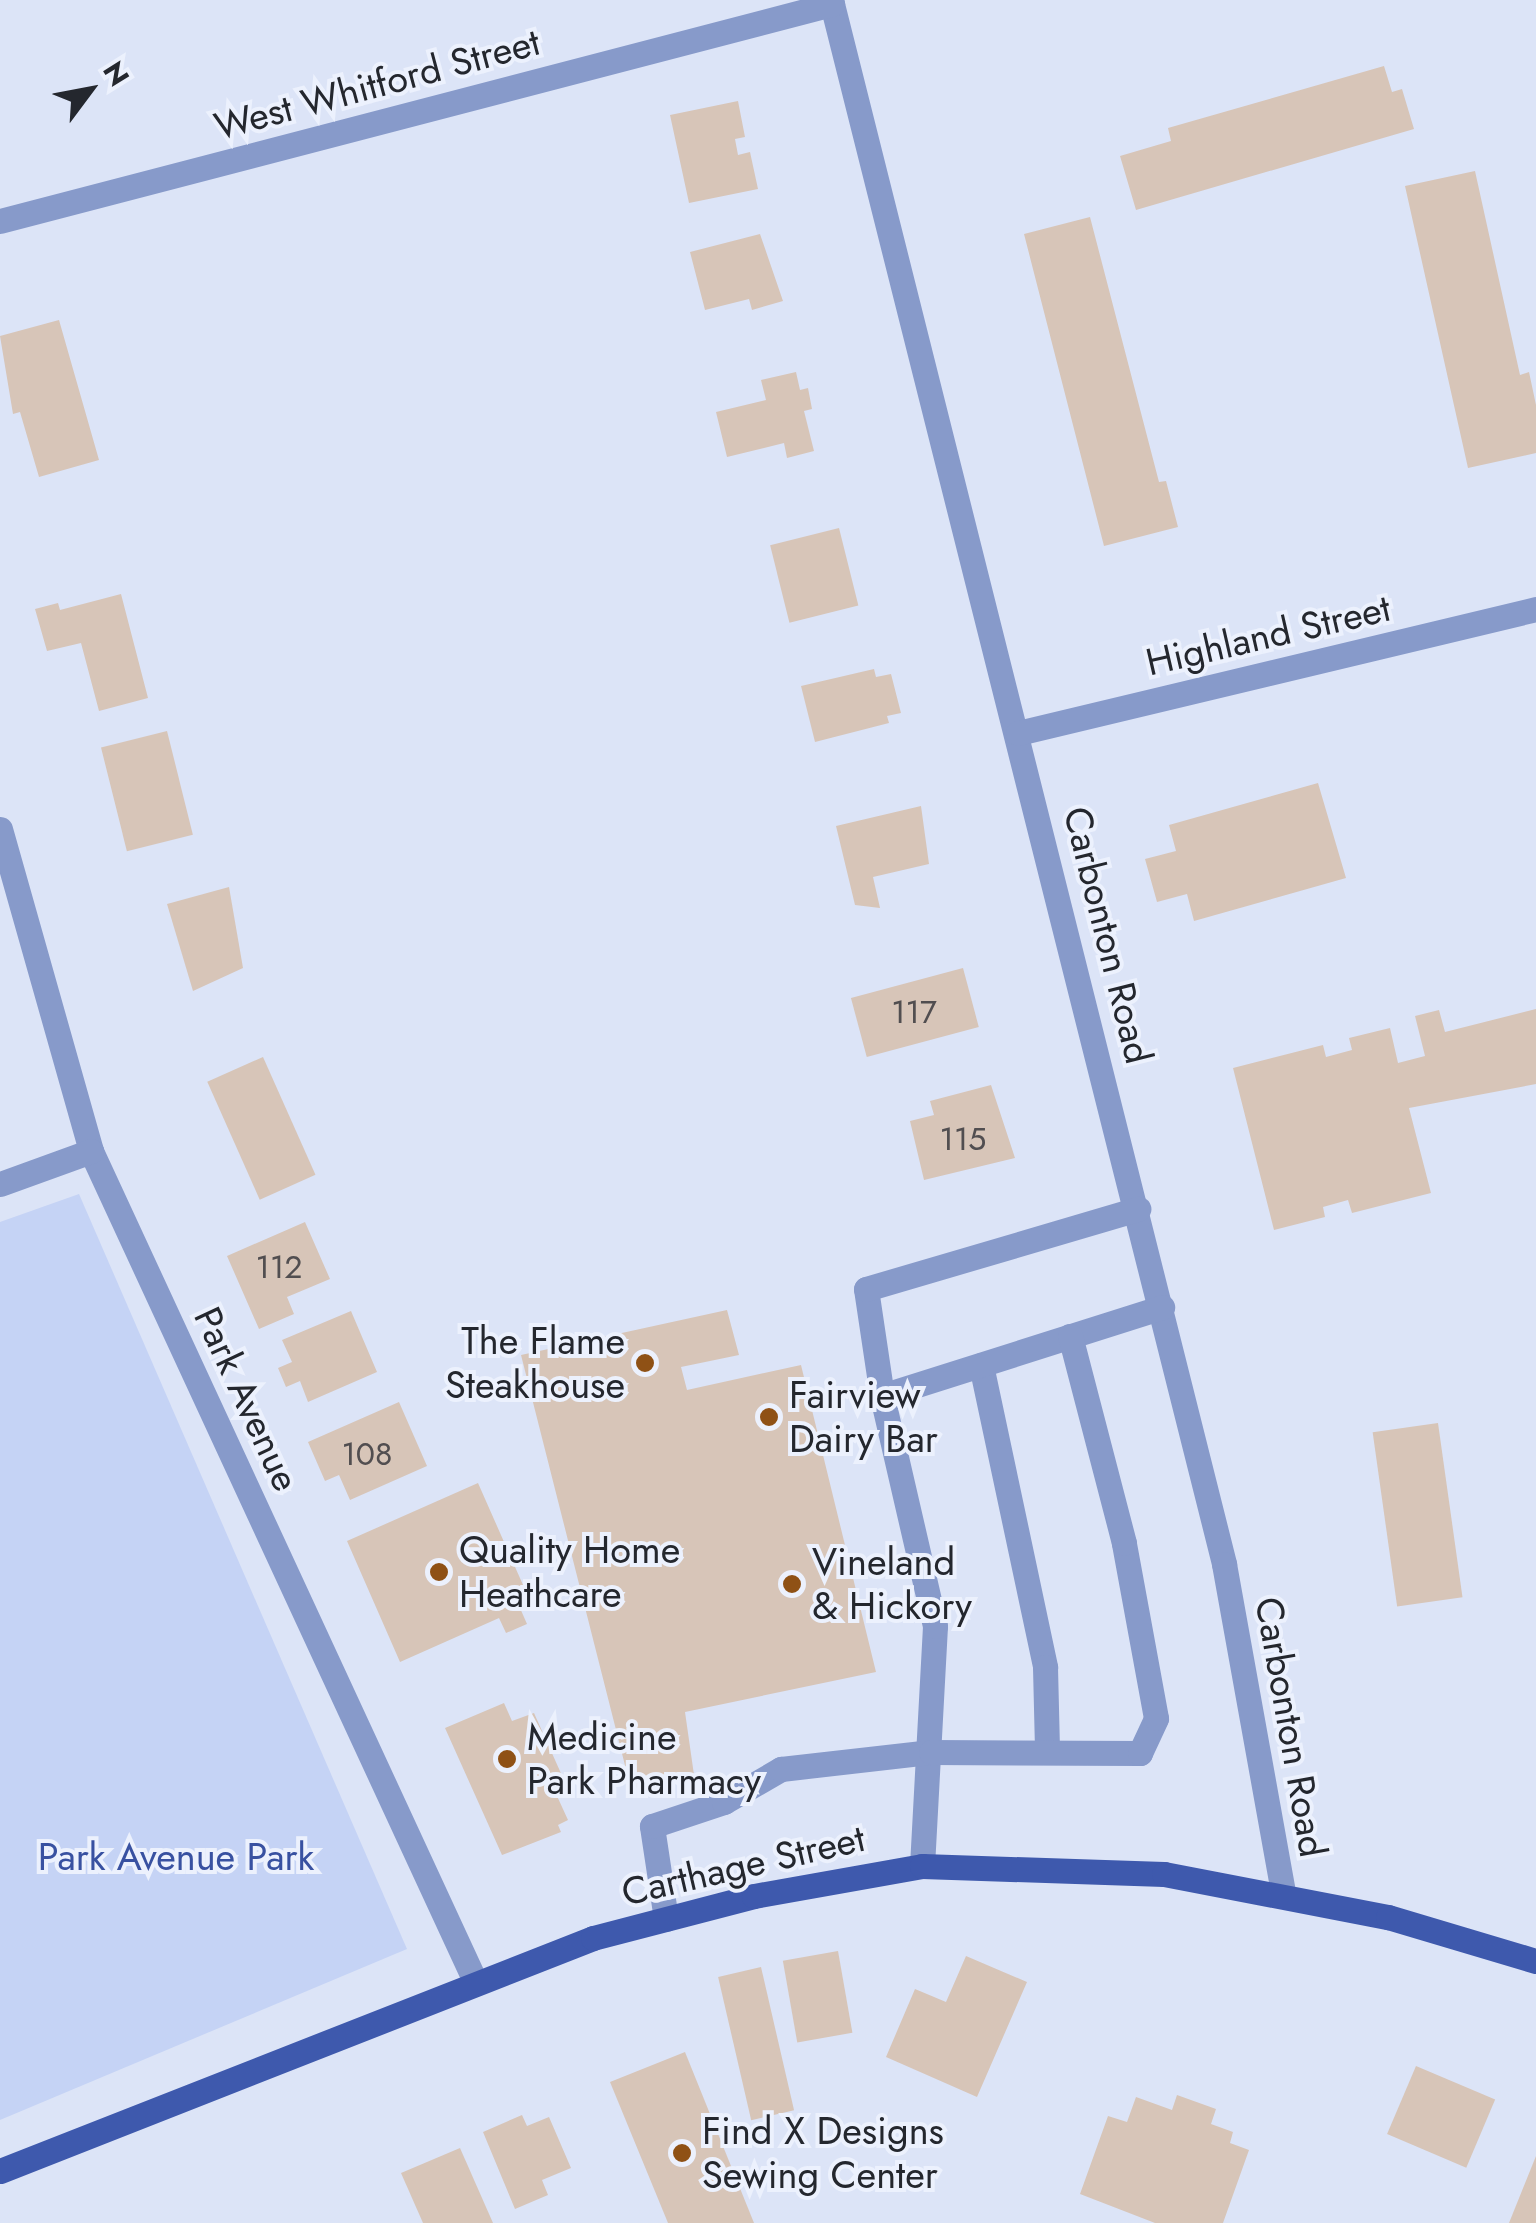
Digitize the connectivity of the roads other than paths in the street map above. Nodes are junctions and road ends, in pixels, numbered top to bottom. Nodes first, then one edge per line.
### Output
1 (831, 2) edge
2 (0, 221) edge
3 (1536, 610) edge
4 (1018, 733) junction
5 (0, 829) edge
6 (91, 1150) junction
7 (0, 1184) edge
8 (1138, 1209) junction
9 (1162, 1307) junction
10 (1070, 1336) junction
11 (981, 1364) junction
12 (882, 1396) junction
13 (1047, 1751) junction
14 (931, 1752) junction
15 (922, 1866) junction
16 (1284, 1896) junction
17 (666, 1919) junction
18 (1536, 1961) edge
19 (476, 1983) junction
20 (0, 2170) edge

1 - 2 street, West Whitford Street
1 - 4 street, Carbonton Road
3 - 4 street, Highland Street
4 - 8 street, Carbonton Road
5 - 6 street, Park Avenue
6 - 7 street
6 - 19 street, Park Avenue
8 - 9 street, Carbonton Road
8 - 12 street
9 - 10 street
9 - 16 street, Carbonton Road
10 - 11 street
10 - 13 street
11 - 12 street
11 - 13 street
12 - 14 street
13 - 14 street
14 - 15 street
14 - 17 street
15 - 16 main road, Carthage Street
15 - 17 main road, Carthage Street
16 - 18 main road, Carthage Street
17 - 19 main road, Carthage Street
19 - 20 main road, Carthage Street

